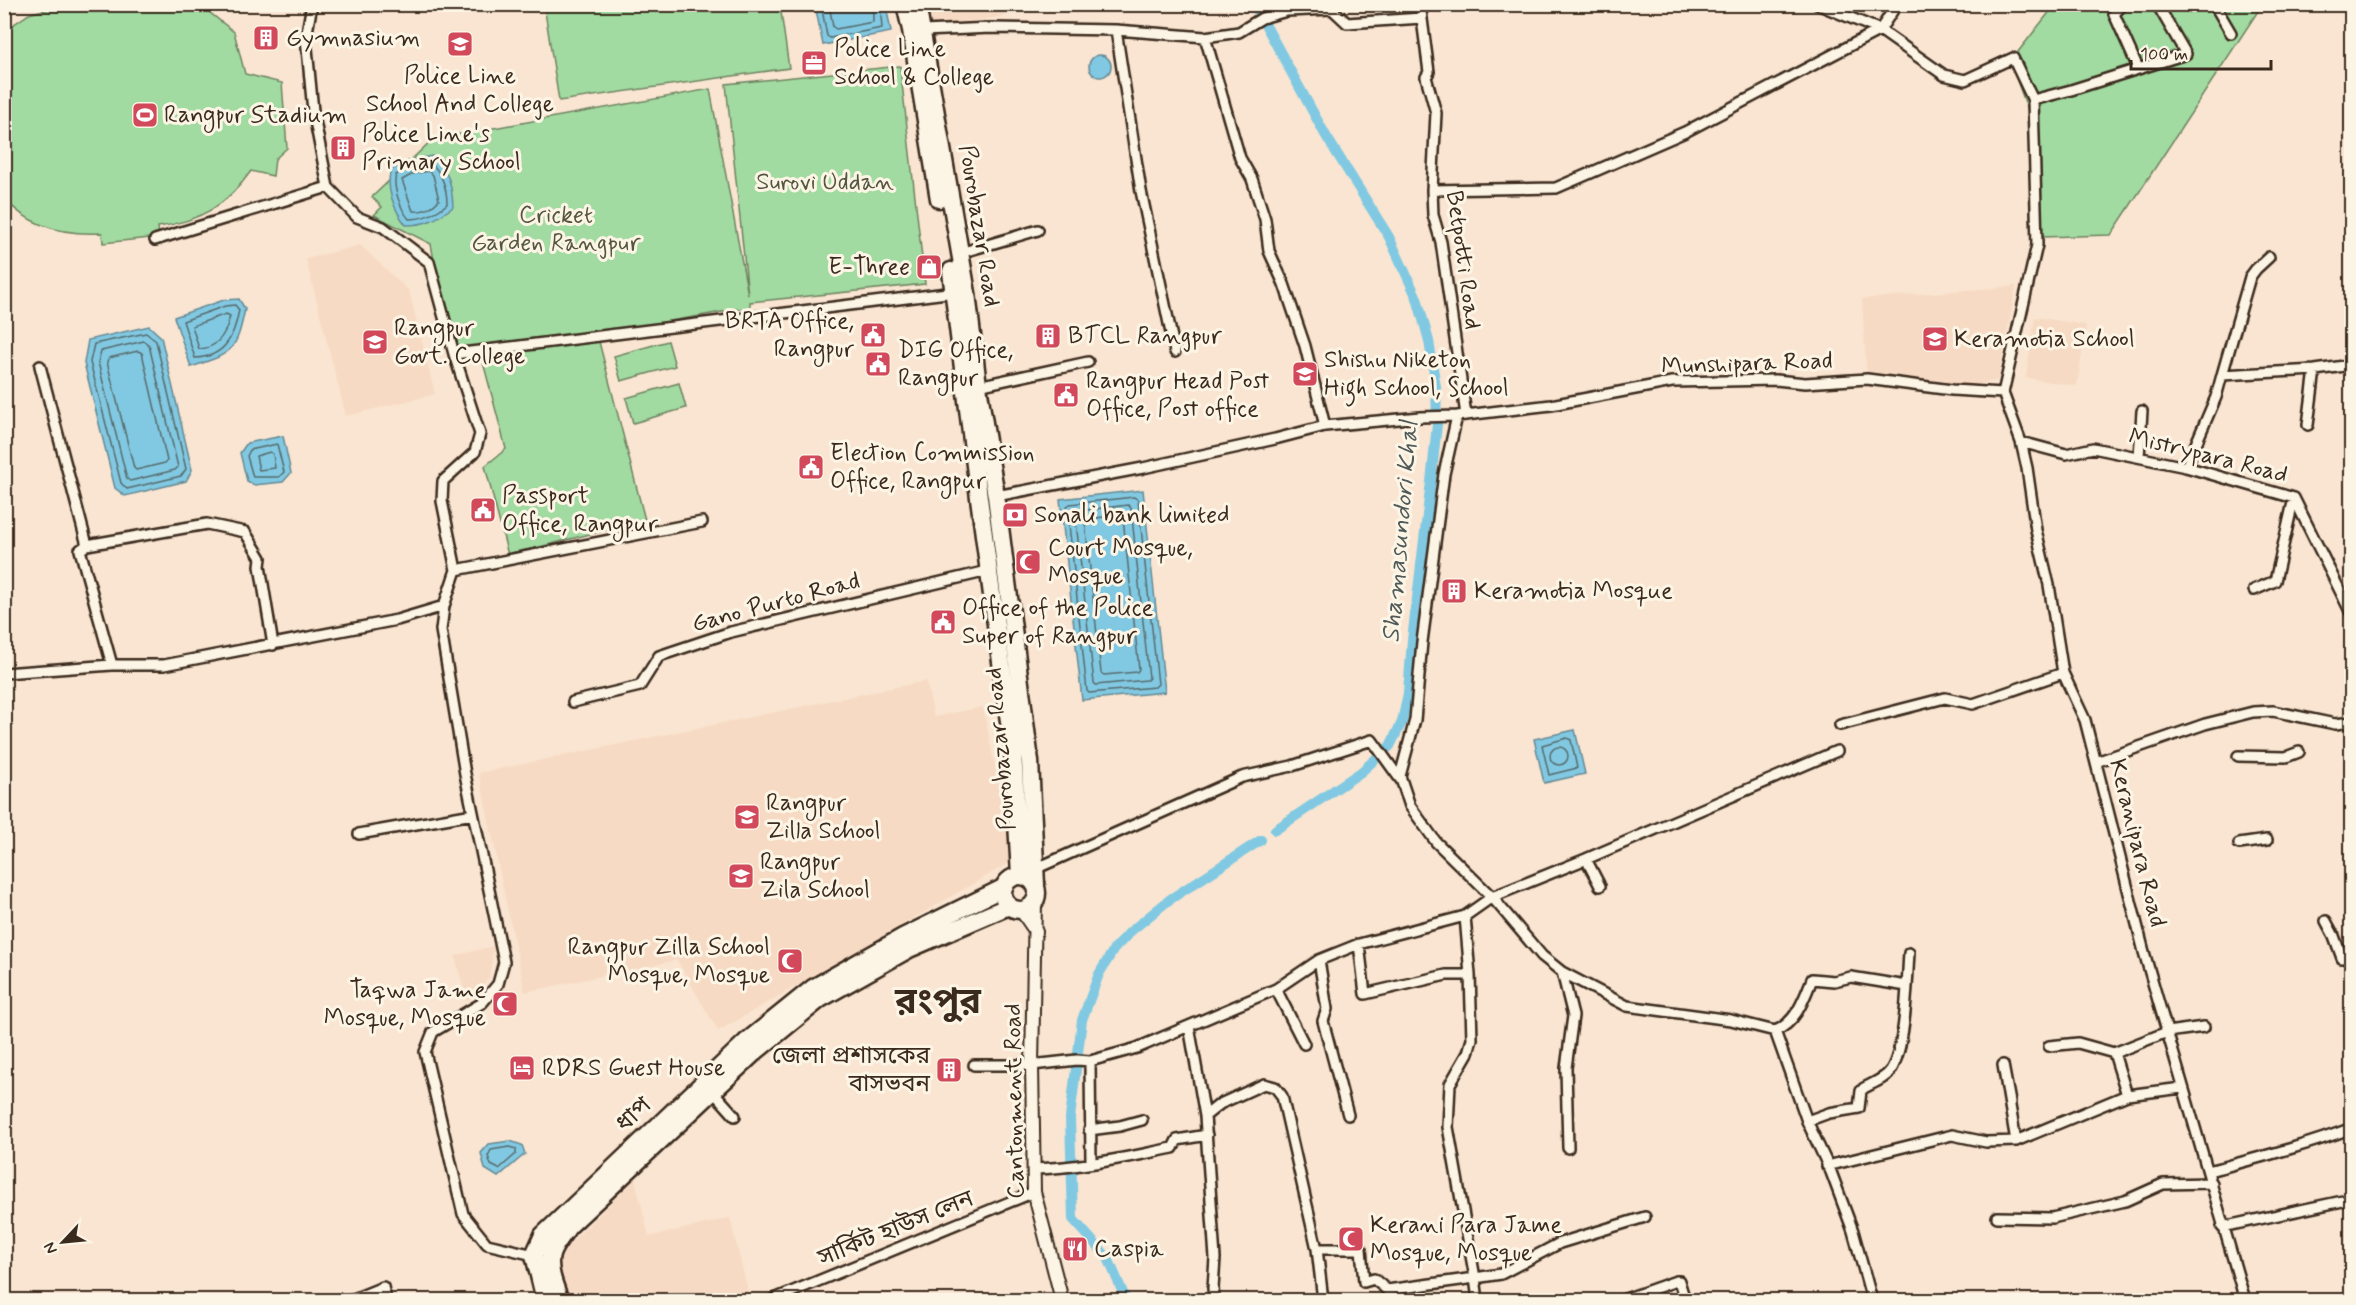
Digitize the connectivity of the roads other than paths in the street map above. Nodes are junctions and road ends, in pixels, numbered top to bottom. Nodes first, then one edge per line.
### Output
1 (312, 4) edge
2 (905, 4) edge
3 (917, 4) edge
4 (1420, 4) edge
5 (1817, 4) edge
6 (1897, 4) edge
7 (2123, 4) edge
8 (2157, 4) edge
9 (2214, 4) edge
10 (1422, 18) junction
11 (1116, 30) junction
12 (1880, 30) junction
13 (923, 32) junction
14 (2231, 33) dead end
15 (1205, 37) junction
16 (2138, 68) junction
17 (2033, 100) junction
18 (328, 186) junction
19 (1432, 190) junction
20 (1038, 230) dead end
21 (155, 240) dead end
22 (960, 253) junction
23 (2269, 257) dead end
24 (955, 292) junction
25 (1175, 352) dead end
26 (454, 354) junction
27 (1088, 362) dead end
28 (2352, 365) edge
29 (40, 366) dead end
30 (2315, 370) junction
31 (2222, 375) junction
32 (978, 386) junction
33 (2003, 393) junction
34 (2142, 411) dead end
35 (1462, 416) junction
36 (2308, 425) dead end
37 (1325, 426) junction
38 (2021, 442) junction
39 (2139, 457) junction
40 (2186, 466) junction
41 (1432, 473) dead end
42 (1444, 474) junction
43 (996, 496) junction
44 (2294, 498) junction
45 (702, 522) dead end
46 (87, 544) junction
47 (1424, 545) dead end
48 (1434, 547) junction
49 (456, 570) junction
50 (989, 570) junction
51 (1006, 571) junction
52 (2254, 590) dead end
53 (444, 606) junction
54 (2352, 615) edge
55 (1412, 640) dead end
56 (1422, 642) junction
57 (273, 645) junction
58 (112, 665) junction
59 (4, 673) edge
60 (2063, 674) junction
61 (573, 702) dead end
62 (2352, 723) edge
63 (1840, 724) dead end
64 (1837, 752) dead end
65 (2299, 752) dead end
66 (2238, 756) dead end
67 (2096, 762) junction
68 (1400, 779) junction
69 (473, 814) junction
70 (358, 834) dead end
71 (2267, 840) dead end
72 (2239, 844) dead end
73 (1586, 859) junction
74 (1030, 876) junction
75 (1600, 886) dead end
76 (1003, 888) junction
77 (1495, 900) junction
78 (1022, 906) junction
79 (1465, 916) junction
80 (2326, 921) dead end
81 (1359, 944) junction
82 (1909, 953) dead end
83 (1319, 960) junction
84 (2352, 961) edge
85 (1562, 972) junction
86 (1470, 975) junction
87 (1907, 986) junction
88 (1276, 989) junction
89 (1190, 1026) junction
90 (2204, 1027) dead end
91 (1775, 1031) junction
92 (2167, 1032) junction
93 (1304, 1044) dead end
94 (2049, 1046) dead end
95 (2114, 1053) junction
96 (1089, 1061) junction
97 (974, 1065) dead end
98 (1032, 1065) junction
99 (709, 1086) junction
100 (2182, 1089) junction
101 (2127, 1095) junction
102 (2010, 1102) dead end
103 (1348, 1115) dead end
104 (735, 1116) dead end
105 (1205, 1116) junction
106 (1142, 1120) dead end
107 (1807, 1121) junction
108 (2352, 1128) edge
109 (1089, 1130) junction
110 (1207, 1135) junction
111 (2016, 1141) junction
112 (1568, 1148) dead end
113 (1091, 1163) junction
114 (1827, 1166) junction
115 (1034, 1168) junction
116 (2209, 1171) junction
117 (2212, 1183) junction
118 (1034, 1192) junction
119 (2352, 1200) edge
120 (1646, 1217) dead end
121 (1997, 1217) dead end
122 (2222, 1227) junction
123 (1317, 1249) junction
124 (534, 1255) junction
125 (1474, 1278) junction
126 (351, 1300) edge
127 (386, 1300) edge
128 (544, 1300) edge
129 (560, 1300) edge
130 (772, 1300) edge
131 (1062, 1300) edge
132 (1214, 1300) edge
133 (1323, 1300) edge
134 (1478, 1300) edge
135 (1622, 1300) edge
136 (1685, 1300) edge
137 (1872, 1300) edge
138 (2245, 1300) edge

1 - 18 street
2 - 24 highway, Pourobazar Road
3 - 13 highway, Pourobazar Road
4 - 10 street, Betpotti Road
5 - 12 street
6 - 12 street
7 - 16 street
8 - 16 street
9 - 14 street
10 - 15 street
10 - 19 street, Betpotti Road
11 - 13 street
11 - 15 street
11 - 25 street
12 - 17 street
12 - 19 street
13 - 22 highway, Pourobazar Road
15 - 37 street
16 - 17 street
17 - 33 street
18 - 21 street
18 - 26 street
19 - 35 street, Betpotti Road
20 - 22 street
22 - 32 highway, Pourobazar Road
23 - 31 street
24 - 26 street
24 - 50 highway, Pourobazar Road
26 - 49 street
27 - 32 street
28 - 30 street
29 - 46 street
30 - 31 street
30 - 36 street
31 - 40 street
32 - 43 highway, Pourobazar Road
33 - 35 street, Munshipara Road
33 - 38 street, Keranipara Road
34 - 39 street
35 - 37 street, Munshipara Road
35 - 42 street
37 - 43 street, Munshipara Road
38 - 39 street, Mistrypara Road
38 - 60 street, Keranipara Road
39 - 40 street, Mistrypara Road
40 - 44 street, Mistrypara Road
41 - 42 street
42 - 48 street
43 - 51 highway, Pourobazar Road
44 - 52 street
44 - 54 street, Mistrypara Road
45 - 49 street
46 - 57 street
46 - 58 street
47 - 48 street
48 - 56 street
49 - 53 street
50 - 51 street, Gano Purto Road
50 - 61 street, Gano Purto Road
50 - 74 highway, Pourobazar Road
51 - 74 highway, Pourobazar Road
53 - 57 street
53 - 69 street
55 - 56 street
56 - 68 street
57 - 58 street
58 - 59 street
60 - 63 street
60 - 67 street, Keranipara Road
62 - 67 street
64 - 73 street
65 - 66 street
67 - 92 street, Keranipara Road
68 - 74 street
68 - 77 street
69 - 70 street
69 - 124 street
71 - 72 street
73 - 75 street
73 - 77 street
74 - 76 highway, ধাপ
74 - 78 highway
76 - 78 highway
76 - 99 highway, ধাপ
77 - 79 street
77 - 85 street
78 - 98 main road, Cantonment Road
78 - 99 highway, ধাপ
79 - 81 street
79 - 86 street
80 - 84 street
81 - 83 street
81 - 86 street
82 - 87 street
83 - 88 street
83 - 103 street
85 - 91 street
85 - 112 street
86 - 125 street
87 - 91 street
87 - 107 street
88 - 89 street
88 - 93 street
89 - 96 street
89 - 105 street
90 - 92 street
91 - 107 street
92 - 95 street
92 - 100 street, Keranipara Road
94 - 95 street
95 - 101 street
96 - 98 street
96 - 109 street
97 - 98 street
98 - 115 main road, Cantonment Road
99 - 104 street
99 - 124 highway, ধাপ
99 - 129 highway, ধাপ
100 - 101 street
100 - 116 street, Keranipara Road
101 - 111 street
102 - 111 street
105 - 110 street
105 - 123 street
106 - 109 street
107 - 114 street
108 - 116 street
109 - 113 street
110 - 113 street
110 - 132 street
111 - 114 street
113 - 115 street
114 - 137 street
115 - 118 main road, Cantonment Road
116 - 117 street, Keranipara Road
117 - 121 street
117 - 122 street, Keranipara Road
118 - 130 street, সার্কিট হাউস লেন
118 - 131 main road, Cantonment Road
119 - 122 street
120 - 125 street
122 - 138 street, Keranipara Road
123 - 125 street
123 - 133 street
124 - 128 highway
125 - 134 street
126 - 127 street
135 - 136 street

